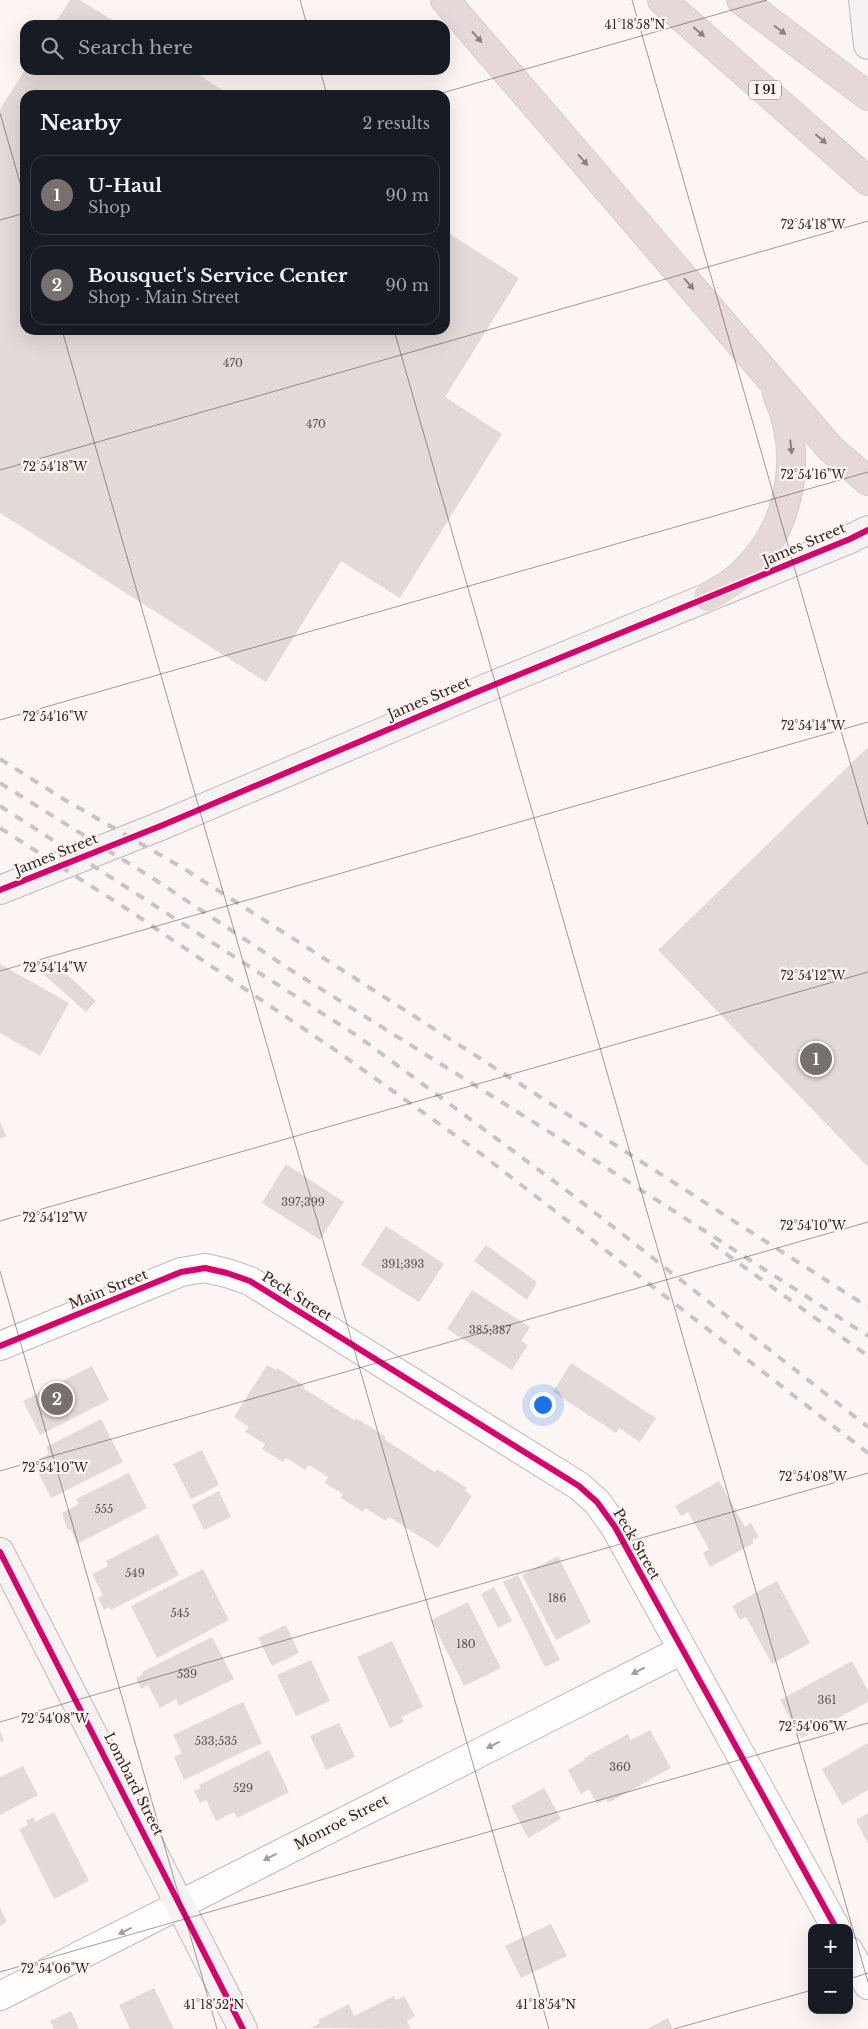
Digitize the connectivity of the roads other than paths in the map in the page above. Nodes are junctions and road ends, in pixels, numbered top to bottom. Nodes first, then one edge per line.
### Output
1 (445, 0) edge
2 (662, 0) edge
3 (741, 0) edge
4 (863, 0) edge
5 (868, 45) edge
6 (868, 96) edge
7 (868, 181) edge
8 (762, 369) junction
9 (868, 481) edge
10 (868, 530) edge
11 (708, 597) junction
12 (0, 890) edge
13 (227, 1273) joint
14 (0, 1346) edge
15 (0, 1552) edge
16 (682, 1650) junction
17 (180, 1903) junction
18 (834, 1924) edge
19 (853, 1958) edge
20 (868, 1985) edge
21 (0, 1996) edge
22 (243, 2029) edge

1 -> 8 highway
2 -> 7 highway, I 91
3 -> 6 highway
4 - 5 street
8 - 9 highway
8 -> 11 highway
10 - 11 street, James Street
11 - 12 street, James Street
13 - 14 street, Main Street
13 - 16 street, Peck Street
15 - 17 street, Lombard Street
16 -> 17 street, Monroe Street
16 - 18 street, Peck Street
17 -> 21 street, Monroe Street
17 - 22 street, Lombard Street
19 - 20 street

